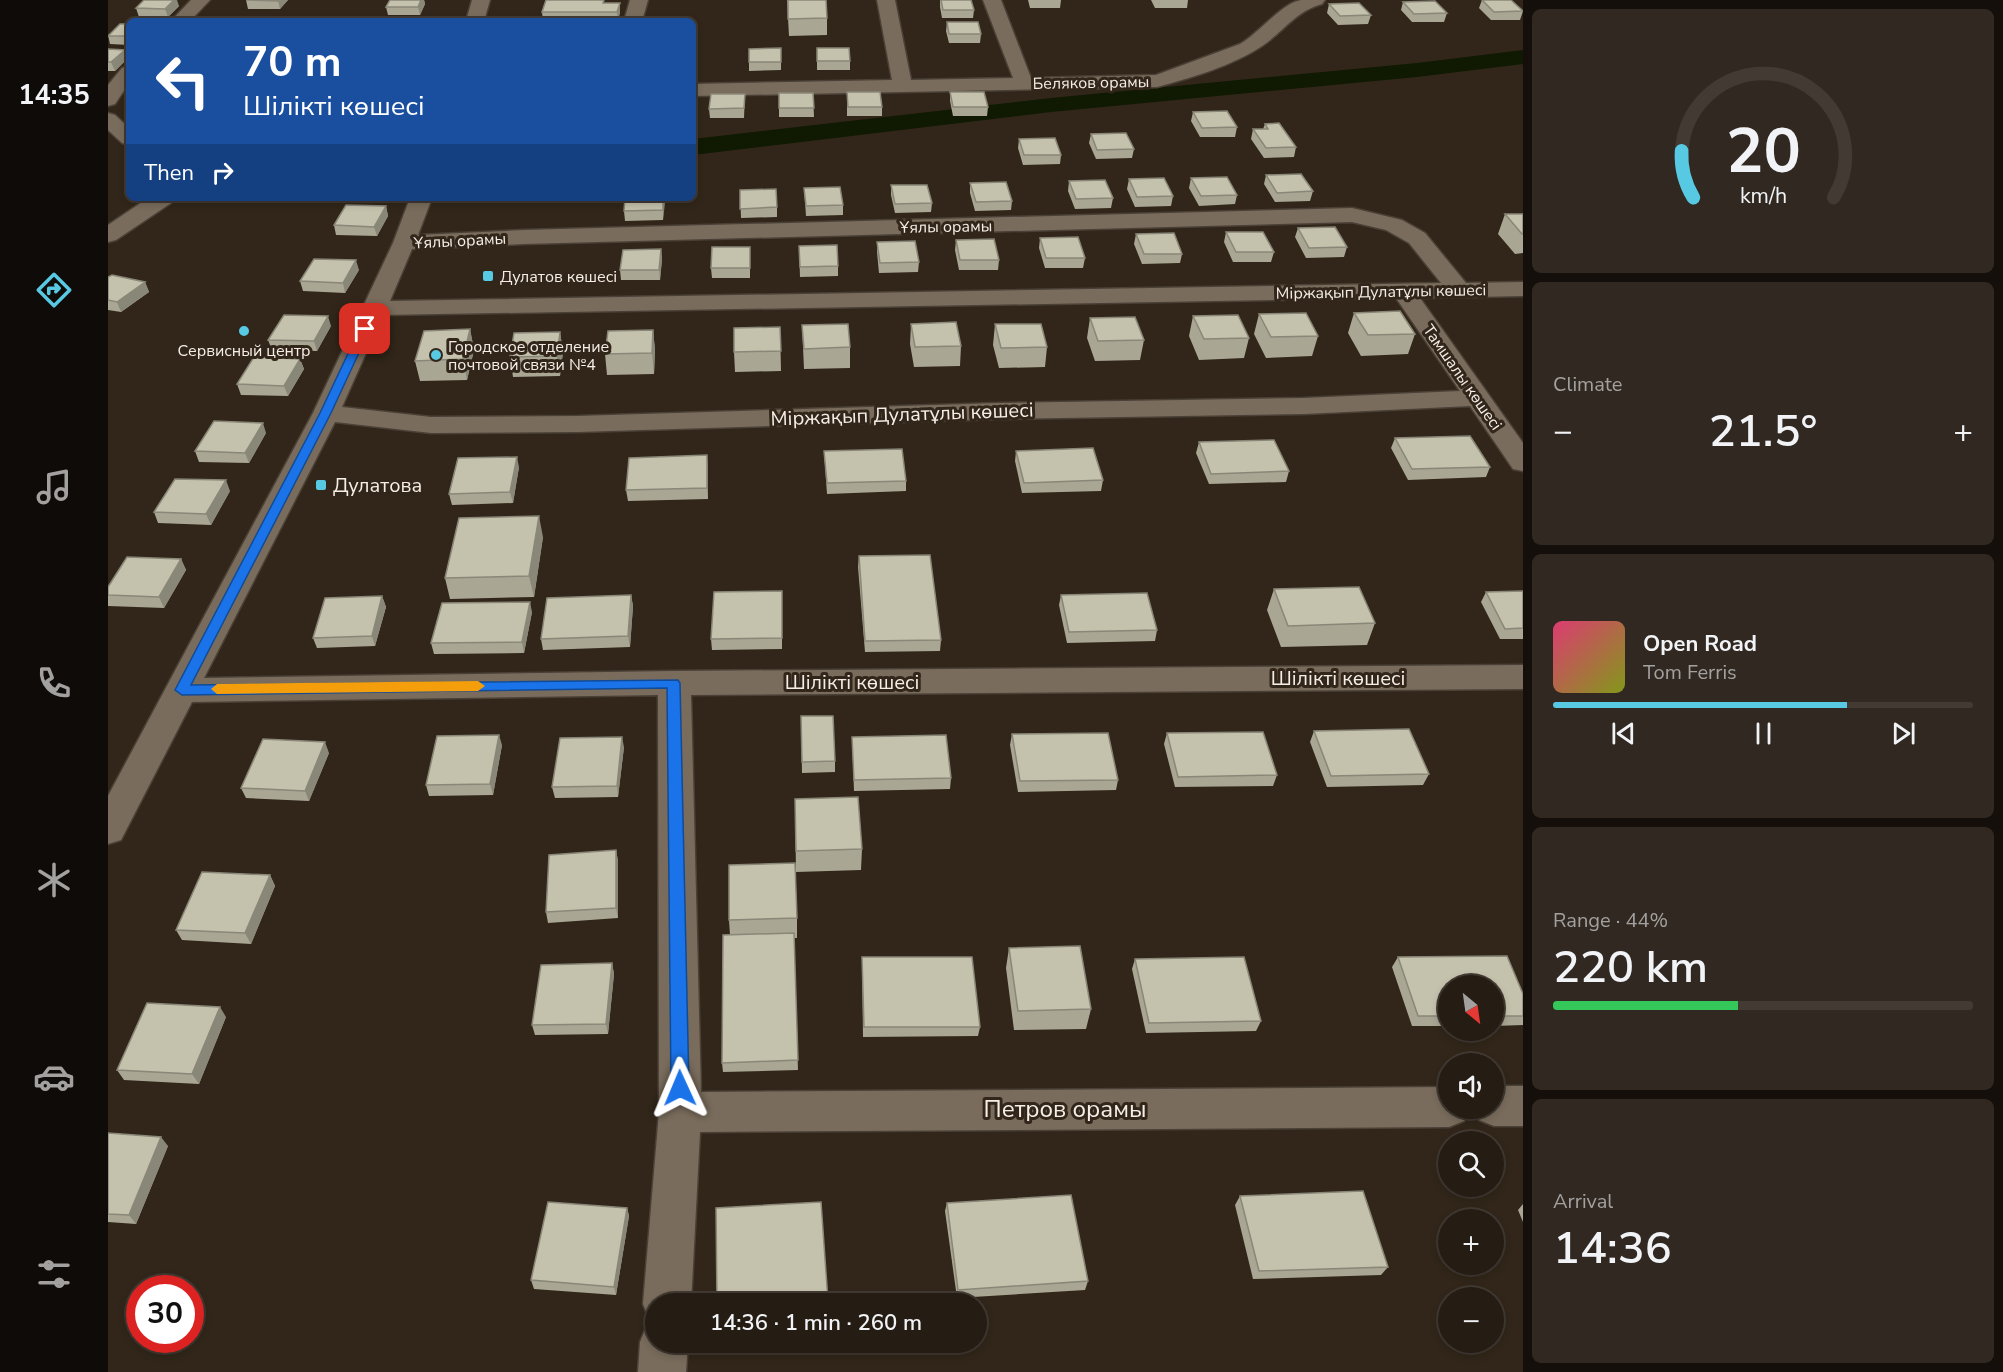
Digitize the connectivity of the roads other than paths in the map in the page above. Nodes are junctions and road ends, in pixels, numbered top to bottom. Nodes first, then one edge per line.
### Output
1 (201, 0) edge
2 (481, 0) edge
3 (639, 0) edge
4 (886, 0) edge
5 (992, 0) edge
6 (1316, 0) edge
7 (183, 18) edge
8 (476, 18) edge
9 (634, 18) edge
10 (126, 76) edge
11 (1024, 83) junction
12 (903, 86) junction
13 (696, 90) edge
14 (108, 100) edge
15 (108, 119) edge
16 (126, 136) edge
17 (159, 201) edge
18 (420, 201) edge
19 (108, 235) edge
20 (404, 243) junction
21 (1523, 289) edge
22 (1459, 290) junction
23 (1403, 291) junction
24 (375, 308) junction
25 (1478, 398) junction
26 (326, 413) junction
27 (1523, 463) edge
28 (1523, 677) edge
29 (674, 683) junction
30 (182, 690) junction
31 (108, 830) edge
32 (1523, 1106) edge
33 (1438, 1107) edge
34 (1504, 1107) edge
35 (680, 1112) junction
36 (668, 1293) edge
37 (663, 1353) edge
38 (662, 1372) edge

1 - 7 street
2 - 8 street
3 - 9 street
4 - 12 street
5 - 11 street, Беляков орамы
6 - 11 street, Беляков орамы
10 - 14 street
11 - 12 street, Беляков орамы
12 - 13 street, Беляков орамы
15 - 16 street
17 - 19 street
18 - 20 street
20 - 22 street, Ұялы орамы
20 - 24 street
21 - 22 street, Міржақып Дулатұлы көшесі
22 - 23 street, Міржақып Дулатұлы көшесі
23 - 24 street, Міржақып Дулатұлы көшесі
23 - 25 street, Тамшалы көшесі
24 - 26 street
25 - 26 street, Міржақып Дулатұлы көшесі
25 - 27 street, Тамшалы көшесі
26 - 30 street
28 - 29 street, Шілікті көшесі
29 - 30 street, Шілікті көшесі
29 - 35 street
30 - 31 street
32 - 34 street
33 - 35 street, Петров орамы
35 - 36 street
37 - 38 street

